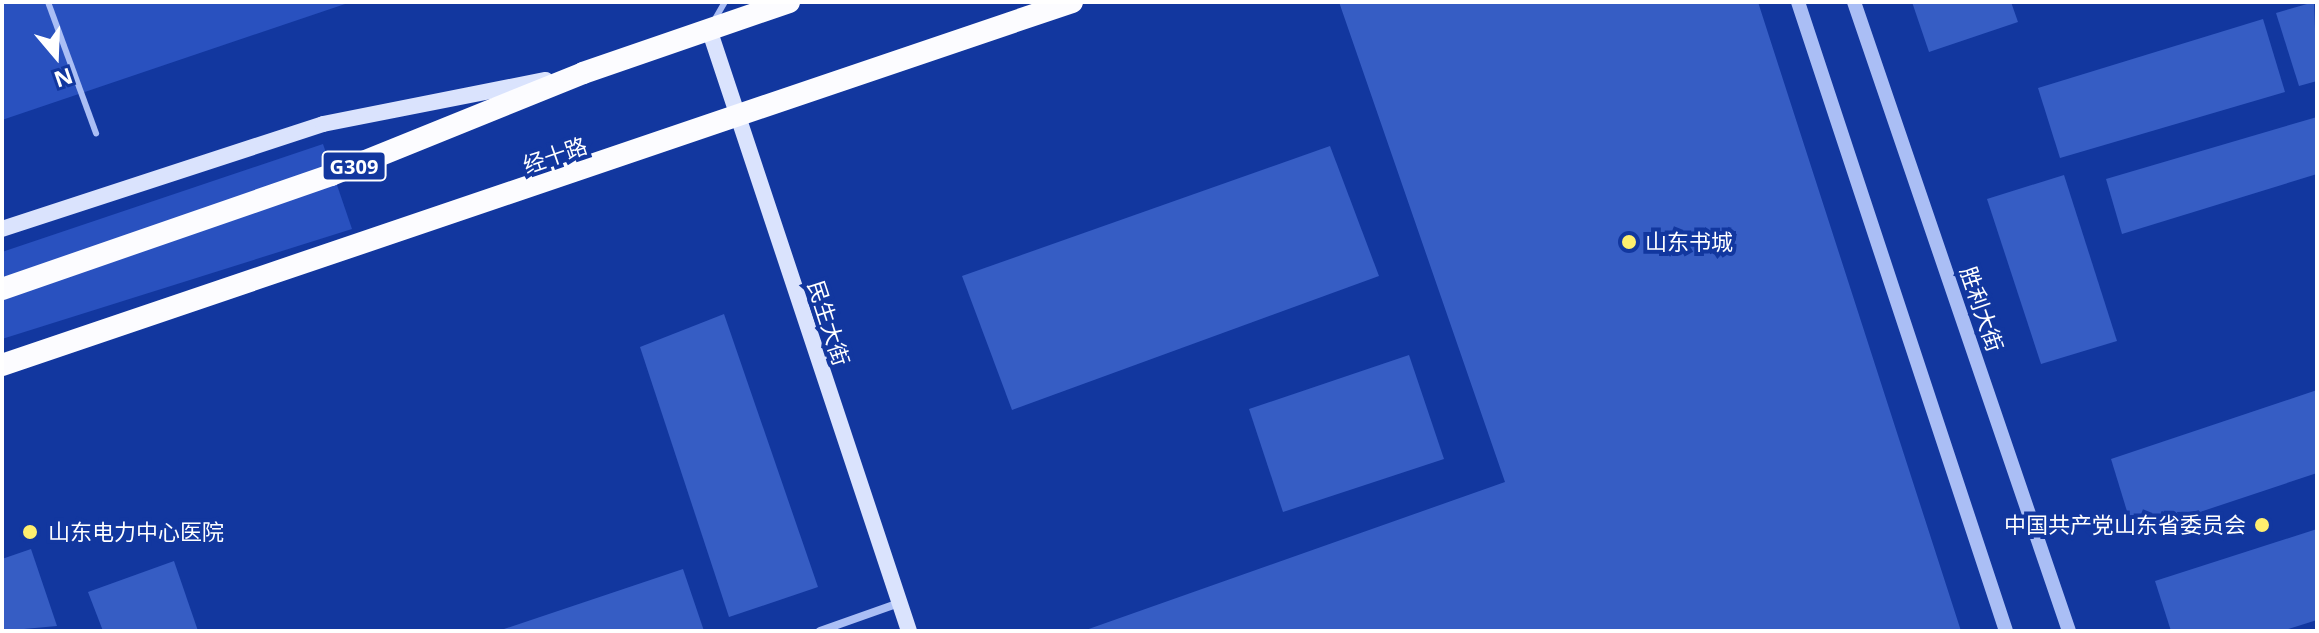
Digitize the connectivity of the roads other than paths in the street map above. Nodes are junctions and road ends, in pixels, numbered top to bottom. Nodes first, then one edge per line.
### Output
1 (48, 2) edge
2 (725, 2) edge
3 (789, 2) edge
4 (1072, 2) edge
5 (1798, 2) edge
6 (1854, 2) edge
7 (709, 29) junction
8 (583, 73) junction
9 (739, 120) junction
10 (96, 133) dead end
11 (2, 229) edge
12 (2, 289) edge
13 (2, 368) edge
14 (899, 603) junction
15 (820, 631) edge
16 (909, 631) edge
17 (2006, 631) edge
18 (2069, 631) edge

1 - 10 lane
2 - 7 lane
3 - 7 highway, G309
4 - 9 highway, 经十路
5 - 17 street
6 - 18 street, 胜利大街
7 - 8 highway, G309
7 - 9 main road, 民生大街
8 - 11 main road
8 - 12 highway, G309
9 - 13 highway, 经十路
9 - 14 main road, 民生大街
14 - 15 street
14 - 16 main road, 民生大街

